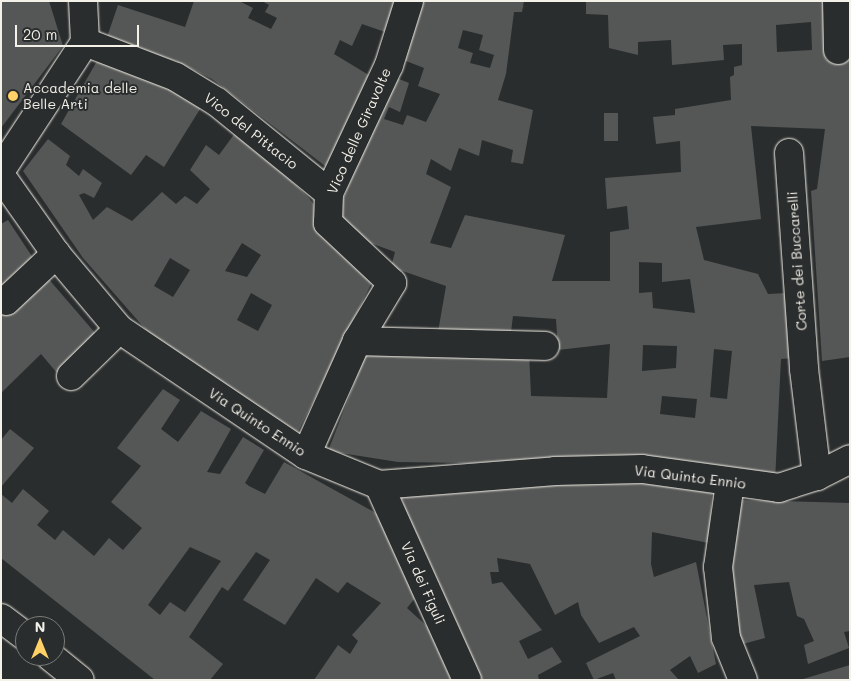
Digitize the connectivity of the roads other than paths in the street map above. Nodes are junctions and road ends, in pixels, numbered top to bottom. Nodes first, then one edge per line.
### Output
1 (83, 1) edge
2 (409, 1) edge
3 (837, 1) edge
4 (85, 42) junction
5 (838, 50) dead end
6 (789, 153) dead end
7 (1, 170) edge
8 (1, 176) edge
9 (329, 193) junction
10 (56, 254) junction
11 (6, 301) dead end
12 (119, 330) junction
13 (357, 341) junction
14 (546, 346) dead end
15 (71, 376) dead end
16 (306, 455) junction
17 (850, 459) edge
18 (817, 476) junction
19 (730, 483) junction
20 (379, 485) junction
21 (1, 618) edge
22 (15, 628) edge
23 (62, 666) edge
24 (80, 680) edge
25 (467, 680) edge
26 (743, 680) edge

1 - 4 street
2 - 9 street, Vico delle Giravolte
3 - 5 street
4 - 7 street
4 - 9 street, Vico del Pittacio
6 - 18 street, Corte dei Buccarelli
8 - 10 street, Via Quinto Ennio
9 - 13 street, Vico delle Giravolte
10 - 11 street
10 - 12 street, Via Quinto Ennio
12 - 15 street
12 - 16 street, Via Quinto Ennio
13 - 14 street
13 - 16 street, Vico delle Giravolte
16 - 20 street, Via Quinto Ennio
17 - 18 street
18 - 19 street, Via Quinto Ennio
19 - 20 street, Via Quinto Ennio
19 - 26 street
20 - 25 street, Via dei Figuli
21 - 22 street
23 - 24 street

